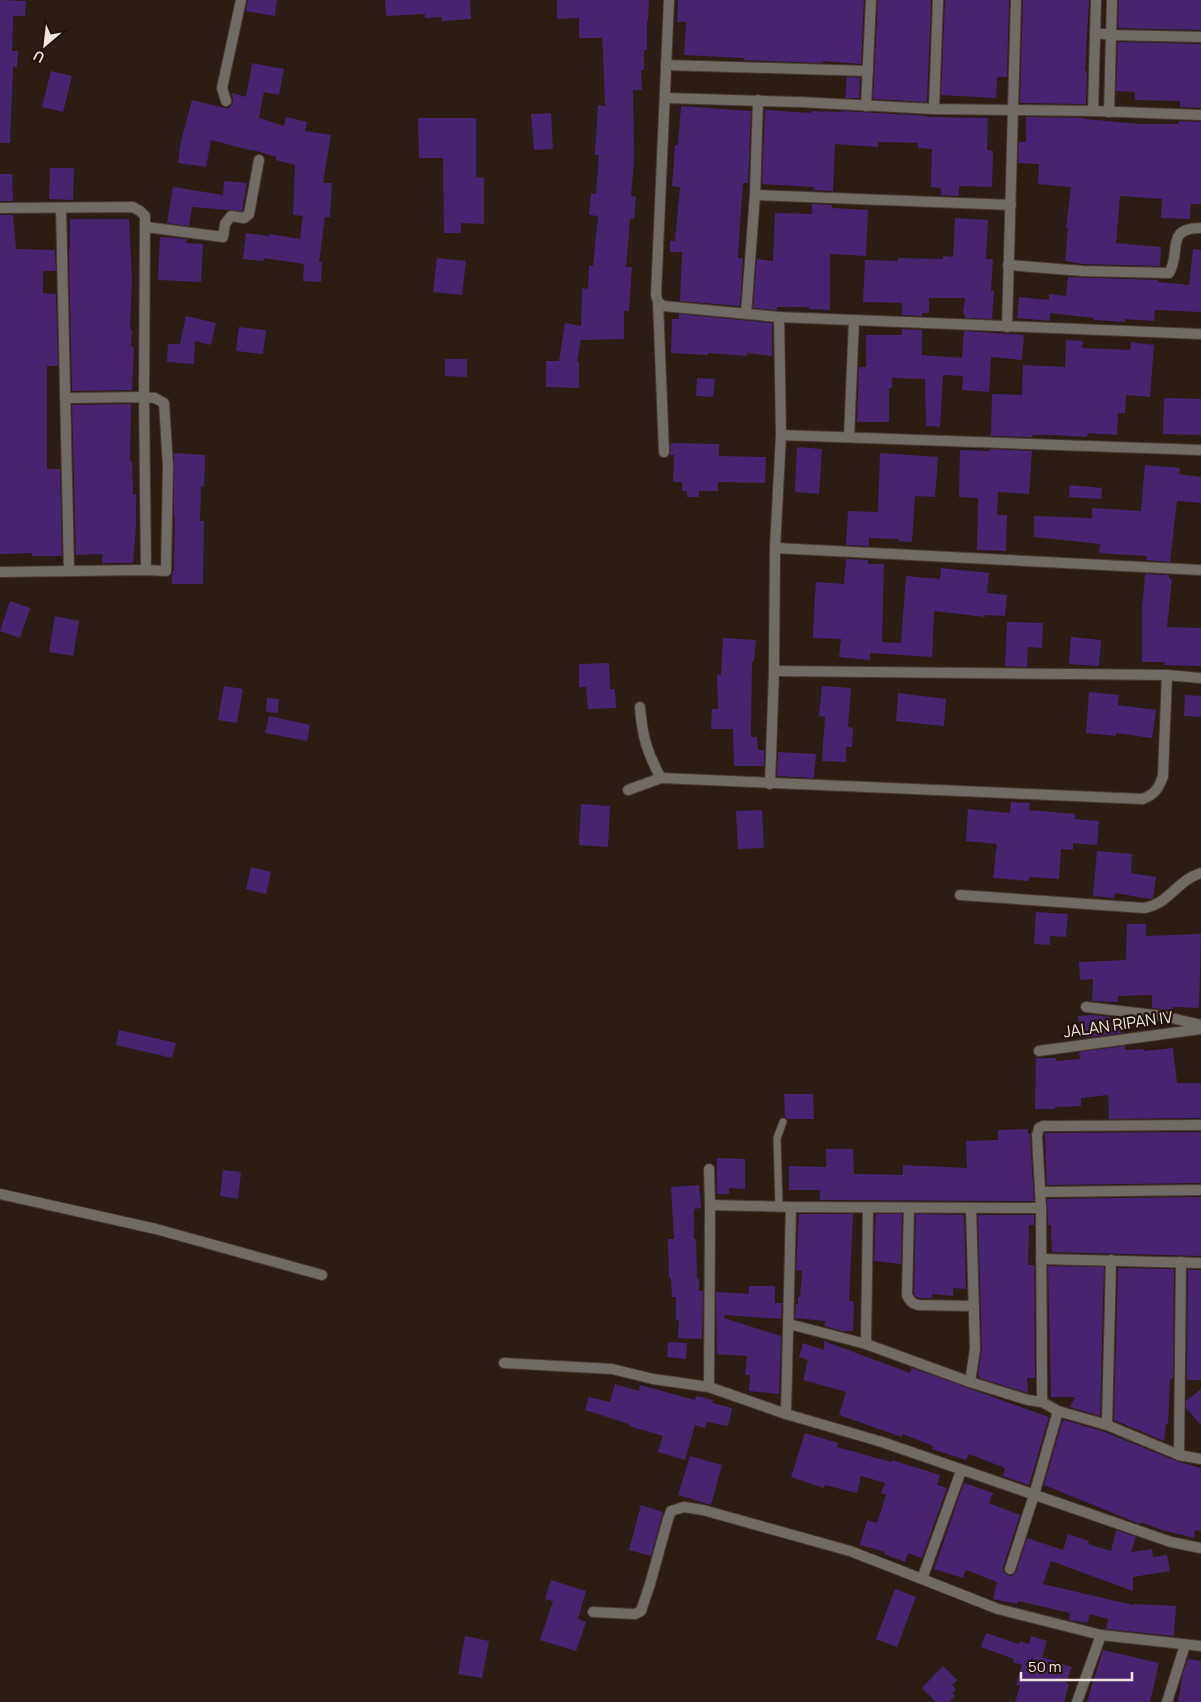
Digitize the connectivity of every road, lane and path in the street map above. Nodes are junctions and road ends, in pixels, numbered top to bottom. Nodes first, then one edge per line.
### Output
1 (241, 0) edge
2 (669, 0) edge
3 (871, 0) edge
4 (938, 0) edge
5 (1016, 0) edge
6 (1096, 0) edge
7 (1112, 0) edge
8 (1095, 33) junction
9 (1111, 35) junction
10 (1201, 37) edge
11 (666, 65) junction
12 (868, 71) junction
13 (665, 98) junction
14 (758, 100) junction
15 (226, 101) dead end
16 (866, 106) junction
17 (934, 109) junction
18 (1013, 111) junction
19 (1093, 111) junction
20 (1109, 112) junction
21 (1201, 115) edge
22 (259, 160) dead end
23 (755, 195) junction
24 (1011, 205) junction
25 (0, 208) edge
26 (61, 208) junction
27 (146, 227) junction
28 (1201, 228) edge
29 (1008, 265) junction
30 (658, 302) junction
31 (746, 314) junction
32 (779, 317) junction
33 (854, 320) junction
34 (1007, 327) junction
35 (1201, 334) edge
36 (144, 397) junction
37 (65, 398) junction
38 (781, 435) junction
39 (848, 437) junction
40 (1201, 450) edge
41 (664, 452) dead end
42 (774, 548) junction
43 (146, 570) junction
44 (1201, 570) edge
45 (69, 571) junction
46 (0, 572) edge
47 (774, 671) junction
48 (1167, 675) junction
49 (1201, 678) edge
50 (640, 707) dead end
51 (661, 778) junction
52 (770, 784) junction
53 (628, 790) dead end
54 (1201, 873) edge
55 (960, 895) dead end
56 (1086, 1007) dead end
57 (1201, 1025) edge
58 (1201, 1029) edge
59 (1039, 1051) dead end
60 (783, 1122) dead end
61 (1201, 1125) edge
62 (709, 1169) dead end
63 (1201, 1190) edge
64 (1041, 1192) junction
65 (0, 1194) edge
66 (710, 1205) junction
67 (779, 1206) junction
68 (791, 1207) junction
69 (868, 1208) junction
70 (909, 1208) junction
71 (971, 1208) junction
72 (1041, 1208) junction
73 (1041, 1259) junction
74 (1111, 1260) junction
75 (1181, 1262) junction
76 (1201, 1263) edge
77 (322, 1275) dead end
78 (974, 1306) junction
79 (789, 1324) junction
80 (866, 1344) junction
81 (504, 1364) dead end
82 (970, 1382) junction
83 (709, 1387) junction
84 (1042, 1402) junction
85 (1058, 1411) junction
86 (786, 1414) junction
87 (1107, 1425) junction
88 (1179, 1455) junction
89 (1201, 1459) edge
90 (961, 1470) junction
91 (1034, 1495) junction
92 (1201, 1548) edge
93 (1010, 1569) dead end
94 (922, 1579) junction
95 (593, 1612) dead end
96 (1101, 1636) junction
97 (1185, 1645) junction
98 (1201, 1646) edge
99 (1077, 1702) edge
100 (1167, 1702) edge

1 - 15 street
2 - 11 street
3 - 12 street
4 - 17 street
5 - 18 street
6 - 8 street
7 - 9 street
8 - 9 street
8 - 19 street
9 - 10 street
9 - 20 street
11 - 12 street
11 - 13 street
12 - 16 street
13 - 14 street
13 - 30 street
14 - 16 street
14 - 23 street
16 - 17 street
17 - 18 street
18 - 19 street
18 - 24 street
19 - 20 street
20 - 21 street
22 - 27 street
23 - 24 street
23 - 31 street
24 - 29 street
25 - 26 street
26 - 27 street
26 - 37 street
27 - 36 street
28 - 29 street
29 - 34 street
30 - 31 street
30 - 41 street
31 - 32 street
32 - 33 street
32 - 38 street
33 - 34 street
33 - 39 street
34 - 35 street
36 - 37 street
36 - 43 street
36 - 43 street
37 - 45 street
38 - 39 street
38 - 42 street
39 - 40 street
42 - 44 street
42 - 47 street
43 - 45 street
45 - 46 street
47 - 48 street
47 - 52 street
48 - 49 street
48 - 52 street
50 - 51 street
51 - 52 street
51 - 53 street
54 - 55 street
56 - 57 street, JALAN RIPAN IV
58 - 59 street, JALAN RIPAN IV
60 - 67 lane
61 - 64 street
62 - 66 street
63 - 64 street
64 - 72 street
65 - 77 street
66 - 67 street
66 - 83 street
67 - 68 street
68 - 69 street
68 - 79 street
69 - 70 street
69 - 80 street
70 - 71 street
70 - 78 street
71 - 72 street
71 - 78 street
72 - 73 street
73 - 74 street
73 - 84 street
74 - 75 street
74 - 87 street
75 - 76 street
75 - 88 street
78 - 82 street
79 - 80 street
79 - 86 street
80 - 82 street
81 - 83 street
82 - 84 street
83 - 86 street
84 - 85 street
85 - 87 street
85 - 91 street
86 - 90 street
87 - 88 street
88 - 89 street
90 - 91 street
90 - 94 street
91 - 92 street
91 - 93 street
94 - 95 street
94 - 96 street
96 - 97 street
96 - 99 street
97 - 98 street
97 - 100 street

